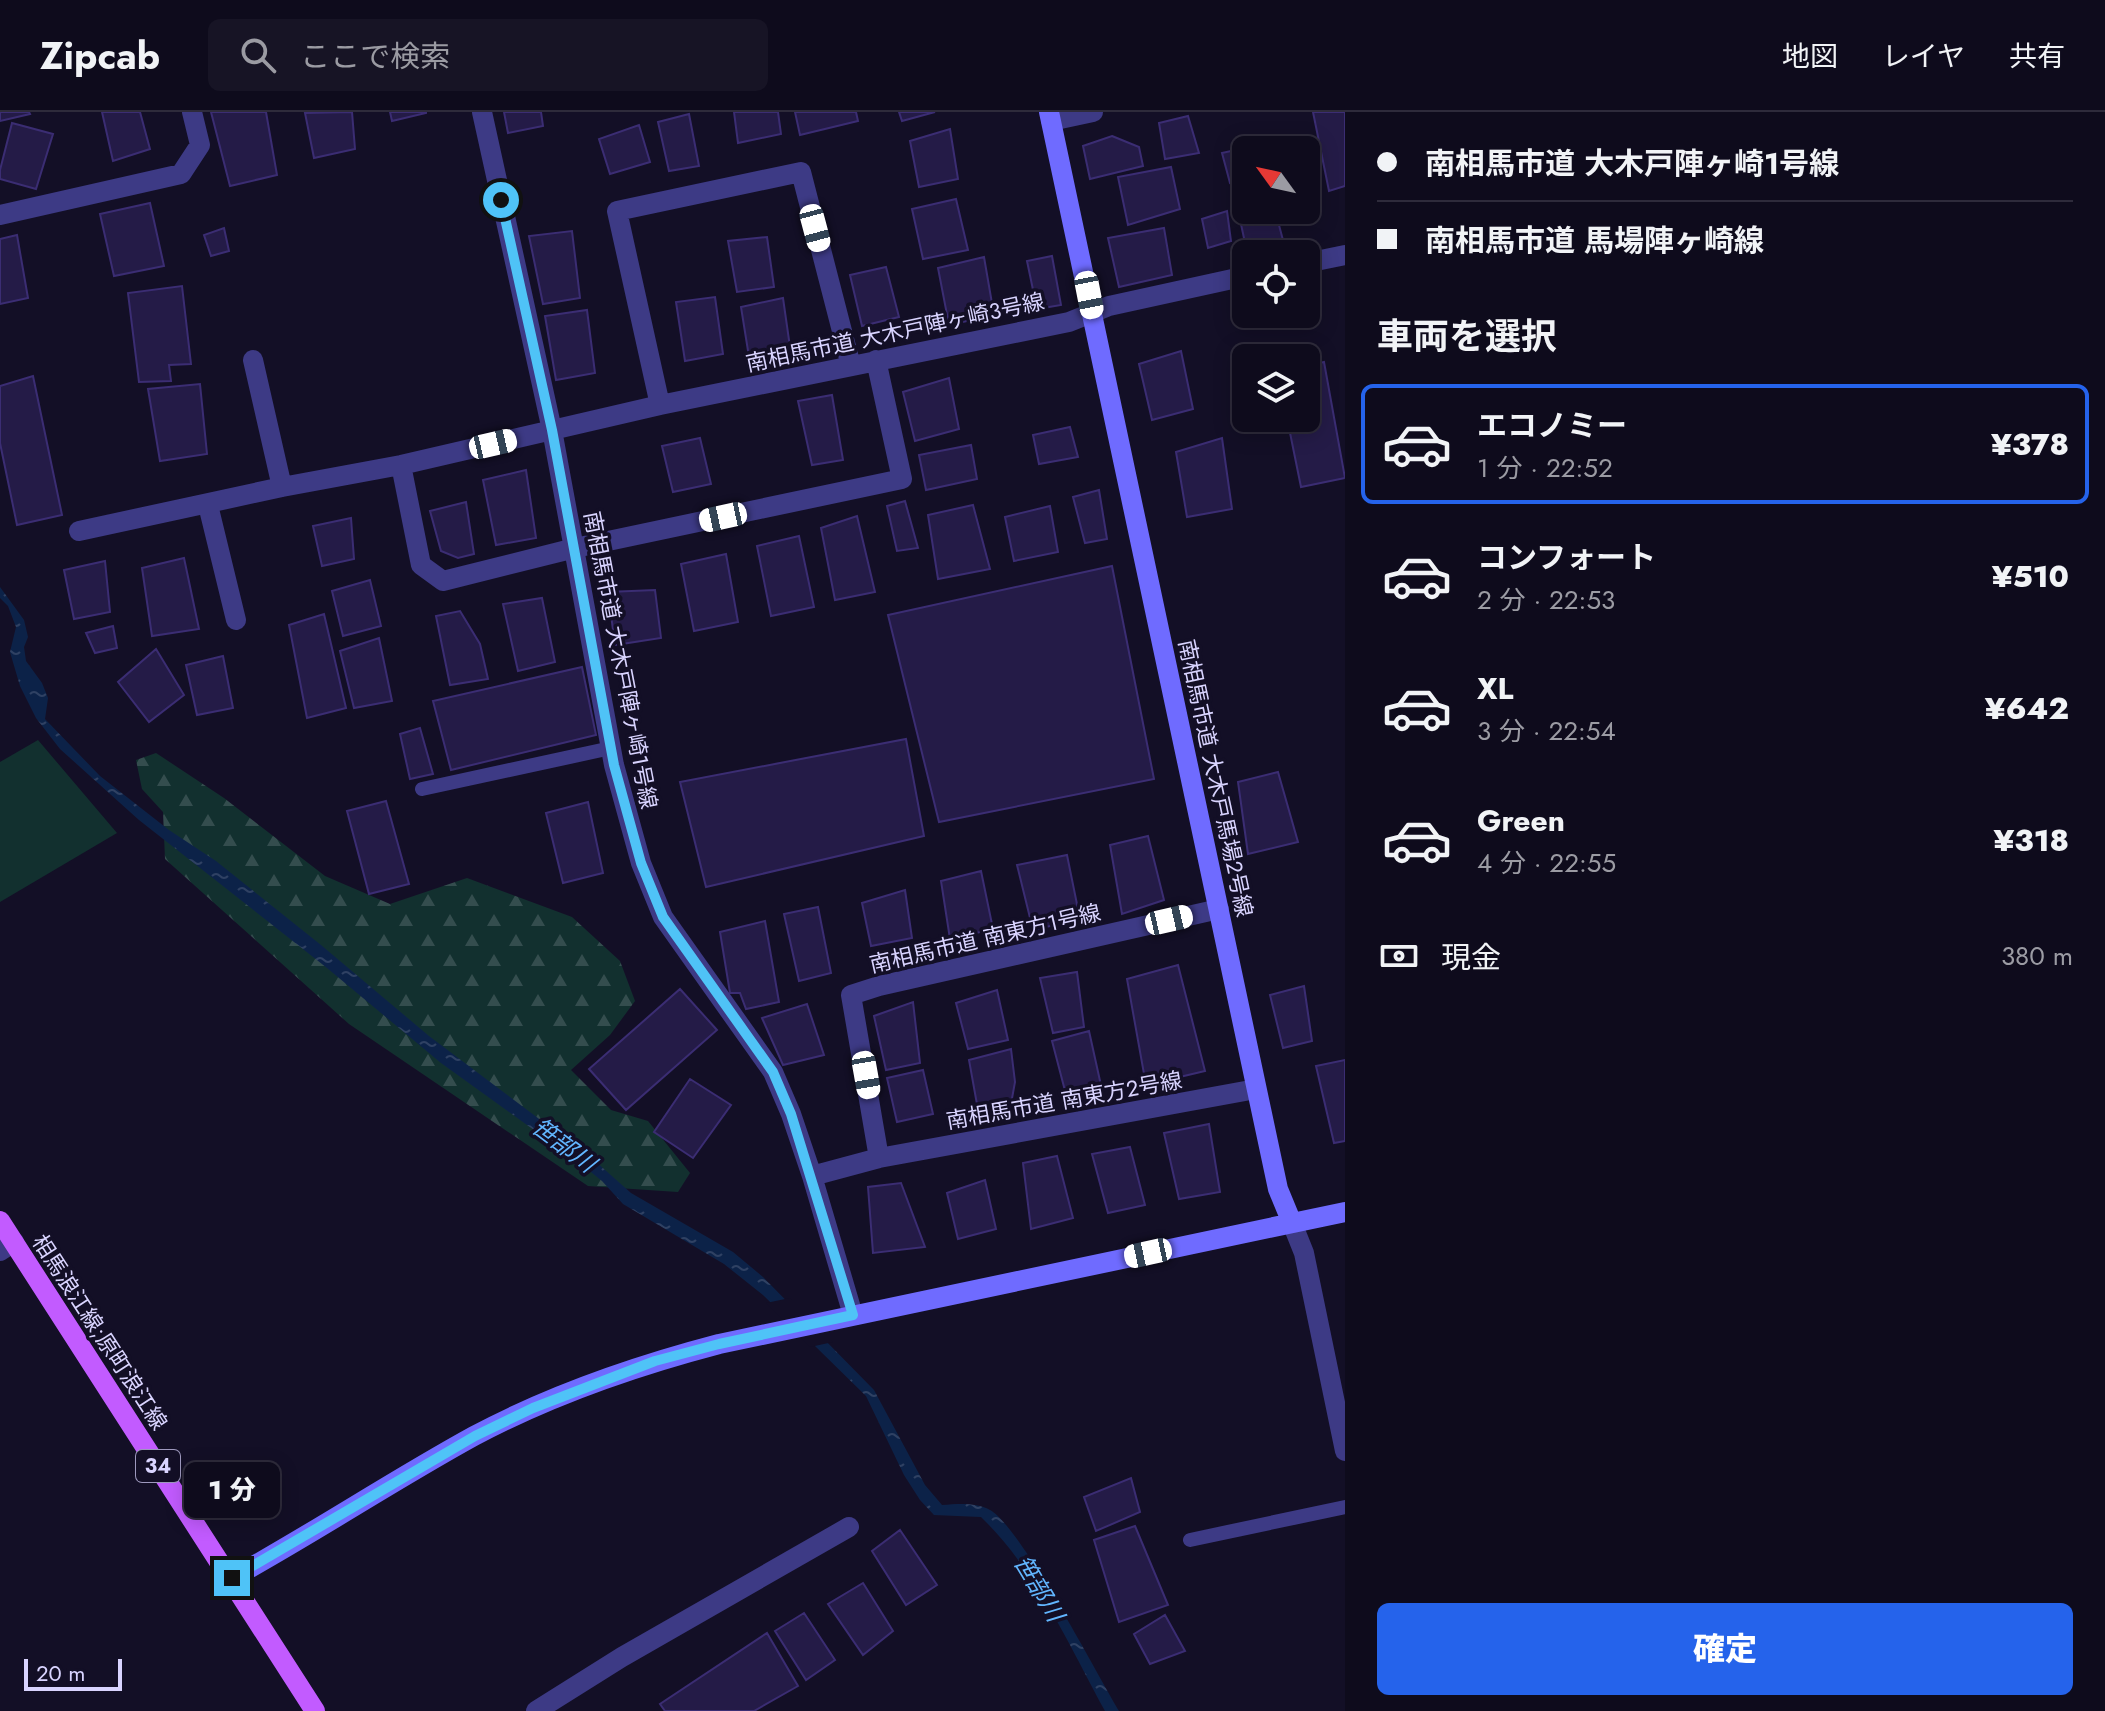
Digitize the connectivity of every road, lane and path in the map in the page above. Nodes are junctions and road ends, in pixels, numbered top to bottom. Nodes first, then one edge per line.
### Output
1 (192, 112) edge
2 (482, 112) edge
3 (1093, 112) edge
4 (1050, 116) edge
5 (0, 215) edge
6 (1345, 255) edge
7 (1320, 260) edge
8 (1232, 279) edge
9 (1092, 313) junction
10 (253, 360) dead end
11 (876, 360) junction
12 (851, 366) junction
13 (660, 405) junction
14 (552, 430) junction
15 (401, 465) junction
16 (282, 487) junction
17 (208, 505) junction
18 (79, 531) dead end
19 (575, 548) junction
20 (236, 620) dead end
21 (611, 748) junction
22 (422, 789) dead end
23 (1219, 909) junction
24 (1256, 1089) junction
25 (879, 1158) junction
26 (812, 1176) junction
27 (1345, 1212) edge
28 (0, 1221) edge
29 (1292, 1223) junction
30 (7, 1246) edge
31 (853, 1315) junction
32 (1345, 1451) edge
33 (1345, 1507) edge
34 (849, 1527) dead end
35 (1190, 1540) dead end
36 (232, 1578) junction
37 (315, 1711) edge
38 (536, 1711) edge

1 - 5 street
2 - 14 street, 南相馬市道 大木戸陣ヶ崎1号線
3 - 4 street
4 - 9 street, 南相馬市道 大木戸馬場2号線
6 - 7 street
8 - 9 street, 南相馬市道 大木戸陣ヶ崎3号線
9 - 11 street, 南相馬市道 大木戸陣ヶ崎3号線
9 - 23 street, 南相馬市道 大木戸馬場2号線
10 - 16 street
11 - 12 street, 南相馬市道 大木戸陣ヶ崎3号線
11 - 19 street
12 - 13 street, 南相馬市道 大木戸陣ヶ崎3号線
12 - 13 street
13 - 14 street, 南相馬市道 大木戸陣ヶ崎3号線
14 - 15 street, 南相馬市道 大木戸陣ヶ崎3号線
14 - 19 street, 南相馬市道 大木戸陣ヶ崎1号線
15 - 16 street, 南相馬市道 大木戸陣ヶ崎3号線
15 - 19 street
16 - 17 street, 南相馬市道 大木戸陣ヶ崎3号線
17 - 18 street, 南相馬市道 大木戸陣ヶ崎3号線
17 - 20 street
19 - 21 street, 南相馬市道 大木戸陣ヶ崎1号線
21 - 22 lane
21 - 26 street, 南相馬市道 大木戸陣ヶ崎1号線
23 - 24 street, 南相馬市道 大木戸馬場2号線
23 - 25 street, 南相馬市道 南東方1号線
24 - 25 street, 南相馬市道 南東方2号線
24 - 29 street, 南相馬市道 大木戸馬場2号線
25 - 26 street
26 - 31 street, 南相馬市道 大木戸陣ヶ崎1号線
27 - 29 street
28 - 30 main road, 相馬浪江線;原町浪江線 / 34
29 - 31 street
29 - 32 street, 南相馬市道 大木戸馬場2号線
30 - 36 main road, 相馬浪江線;原町浪江線 / 34
31 - 36 street
33 - 35 lane
34 - 38 street
36 - 37 main road, 相馬浪江線;原町浪江線 / 34

